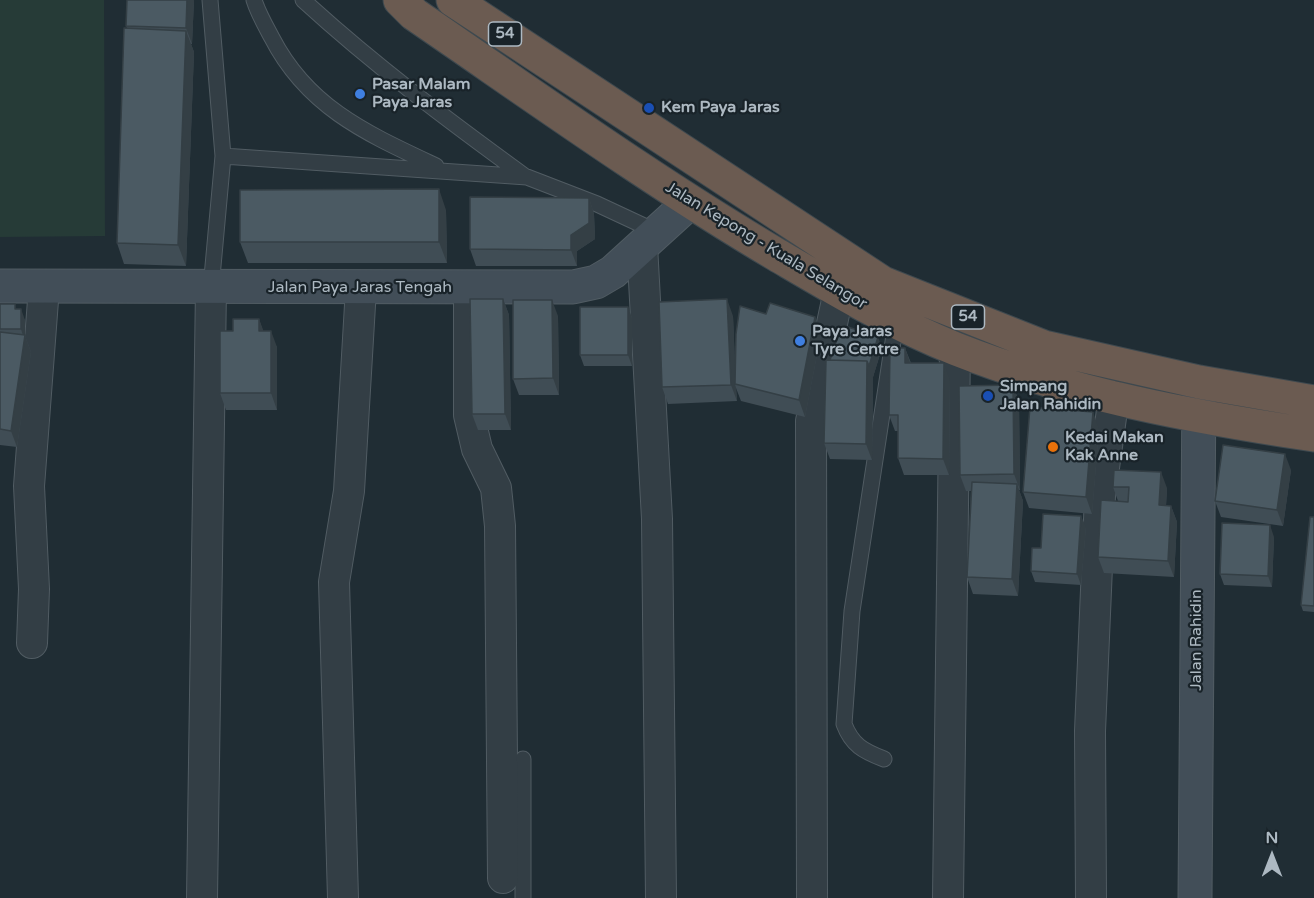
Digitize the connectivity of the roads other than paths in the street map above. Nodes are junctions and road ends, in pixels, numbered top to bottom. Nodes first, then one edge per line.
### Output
1 (210, 0) edge
2 (255, 0) edge
3 (303, 0) edge
4 (400, 0) edge
5 (453, 0) edge
6 (223, 156) junction
7 (442, 170) junction
8 (527, 177) junction
9 (689, 203) junction
10 (650, 238) junction
11 (0, 286) edge
12 (44, 287) junction
13 (470, 287) junction
14 (211, 288) junction
15 (362, 288) junction
16 (839, 291) junction
17 (897, 322) junction
18 (956, 348) junction
19 (1198, 382) junction
20 (1114, 396) junction
21 (1314, 402) edge
22 (1198, 418) junction
23 (1314, 435) edge
24 (32, 643) dead end
25 (524, 759) dead end
26 (884, 759) dead end
27 (513, 888) edge
28 (202, 898) edge
29 (343, 898) edge
30 (662, 898) edge
31 (812, 898) edge
32 (948, 898) edge
33 (1091, 898) edge
34 (1196, 898) edge

1 - 6 lane
2 - 7 lane
3 - 8 lane
4 - 9 highway, Jalan Kepong - Kuala Selangor / 54
5 - 19 highway, Jalan Kepong - Kuala Selangor / 54
6 - 7 lane
6 - 14 lane
7 - 8 lane
8 - 10 lane
9 - 10 street, Jalan Paya Jaras Tengah
9 - 16 highway, Jalan Kepong - Kuala Selangor / 54
10 - 13 street, Jalan Paya Jaras Tengah
10 - 30 street
11 - 12 street, Jalan Paya Jaras Tengah
12 - 14 street, Jalan Paya Jaras Tengah
12 - 24 street
13 - 15 street, Jalan Paya Jaras Tengah
13 - 27 street
14 - 15 street, Jalan Paya Jaras Tengah
14 - 28 street
15 - 29 street
16 - 17 highway, Jalan Kepong - Kuala Selangor / 54
16 - 31 street
17 - 18 highway, Jalan Kepong - Kuala Selangor / 54
17 - 26 lane
18 - 20 highway, Jalan Kepong - Kuala Selangor / 54
18 - 32 street
19 - 21 highway, Jalan Kepong - Kuala Selangor / 54
19 - 22 street, Jalan Rahidin
20 - 22 highway, Jalan Kepong - Kuala Selangor / 54
20 - 33 street
22 - 23 highway, Jalan Kepong - Kuala Selangor / 54
22 - 34 street, Jalan Rahidin
25 - 27 lane

